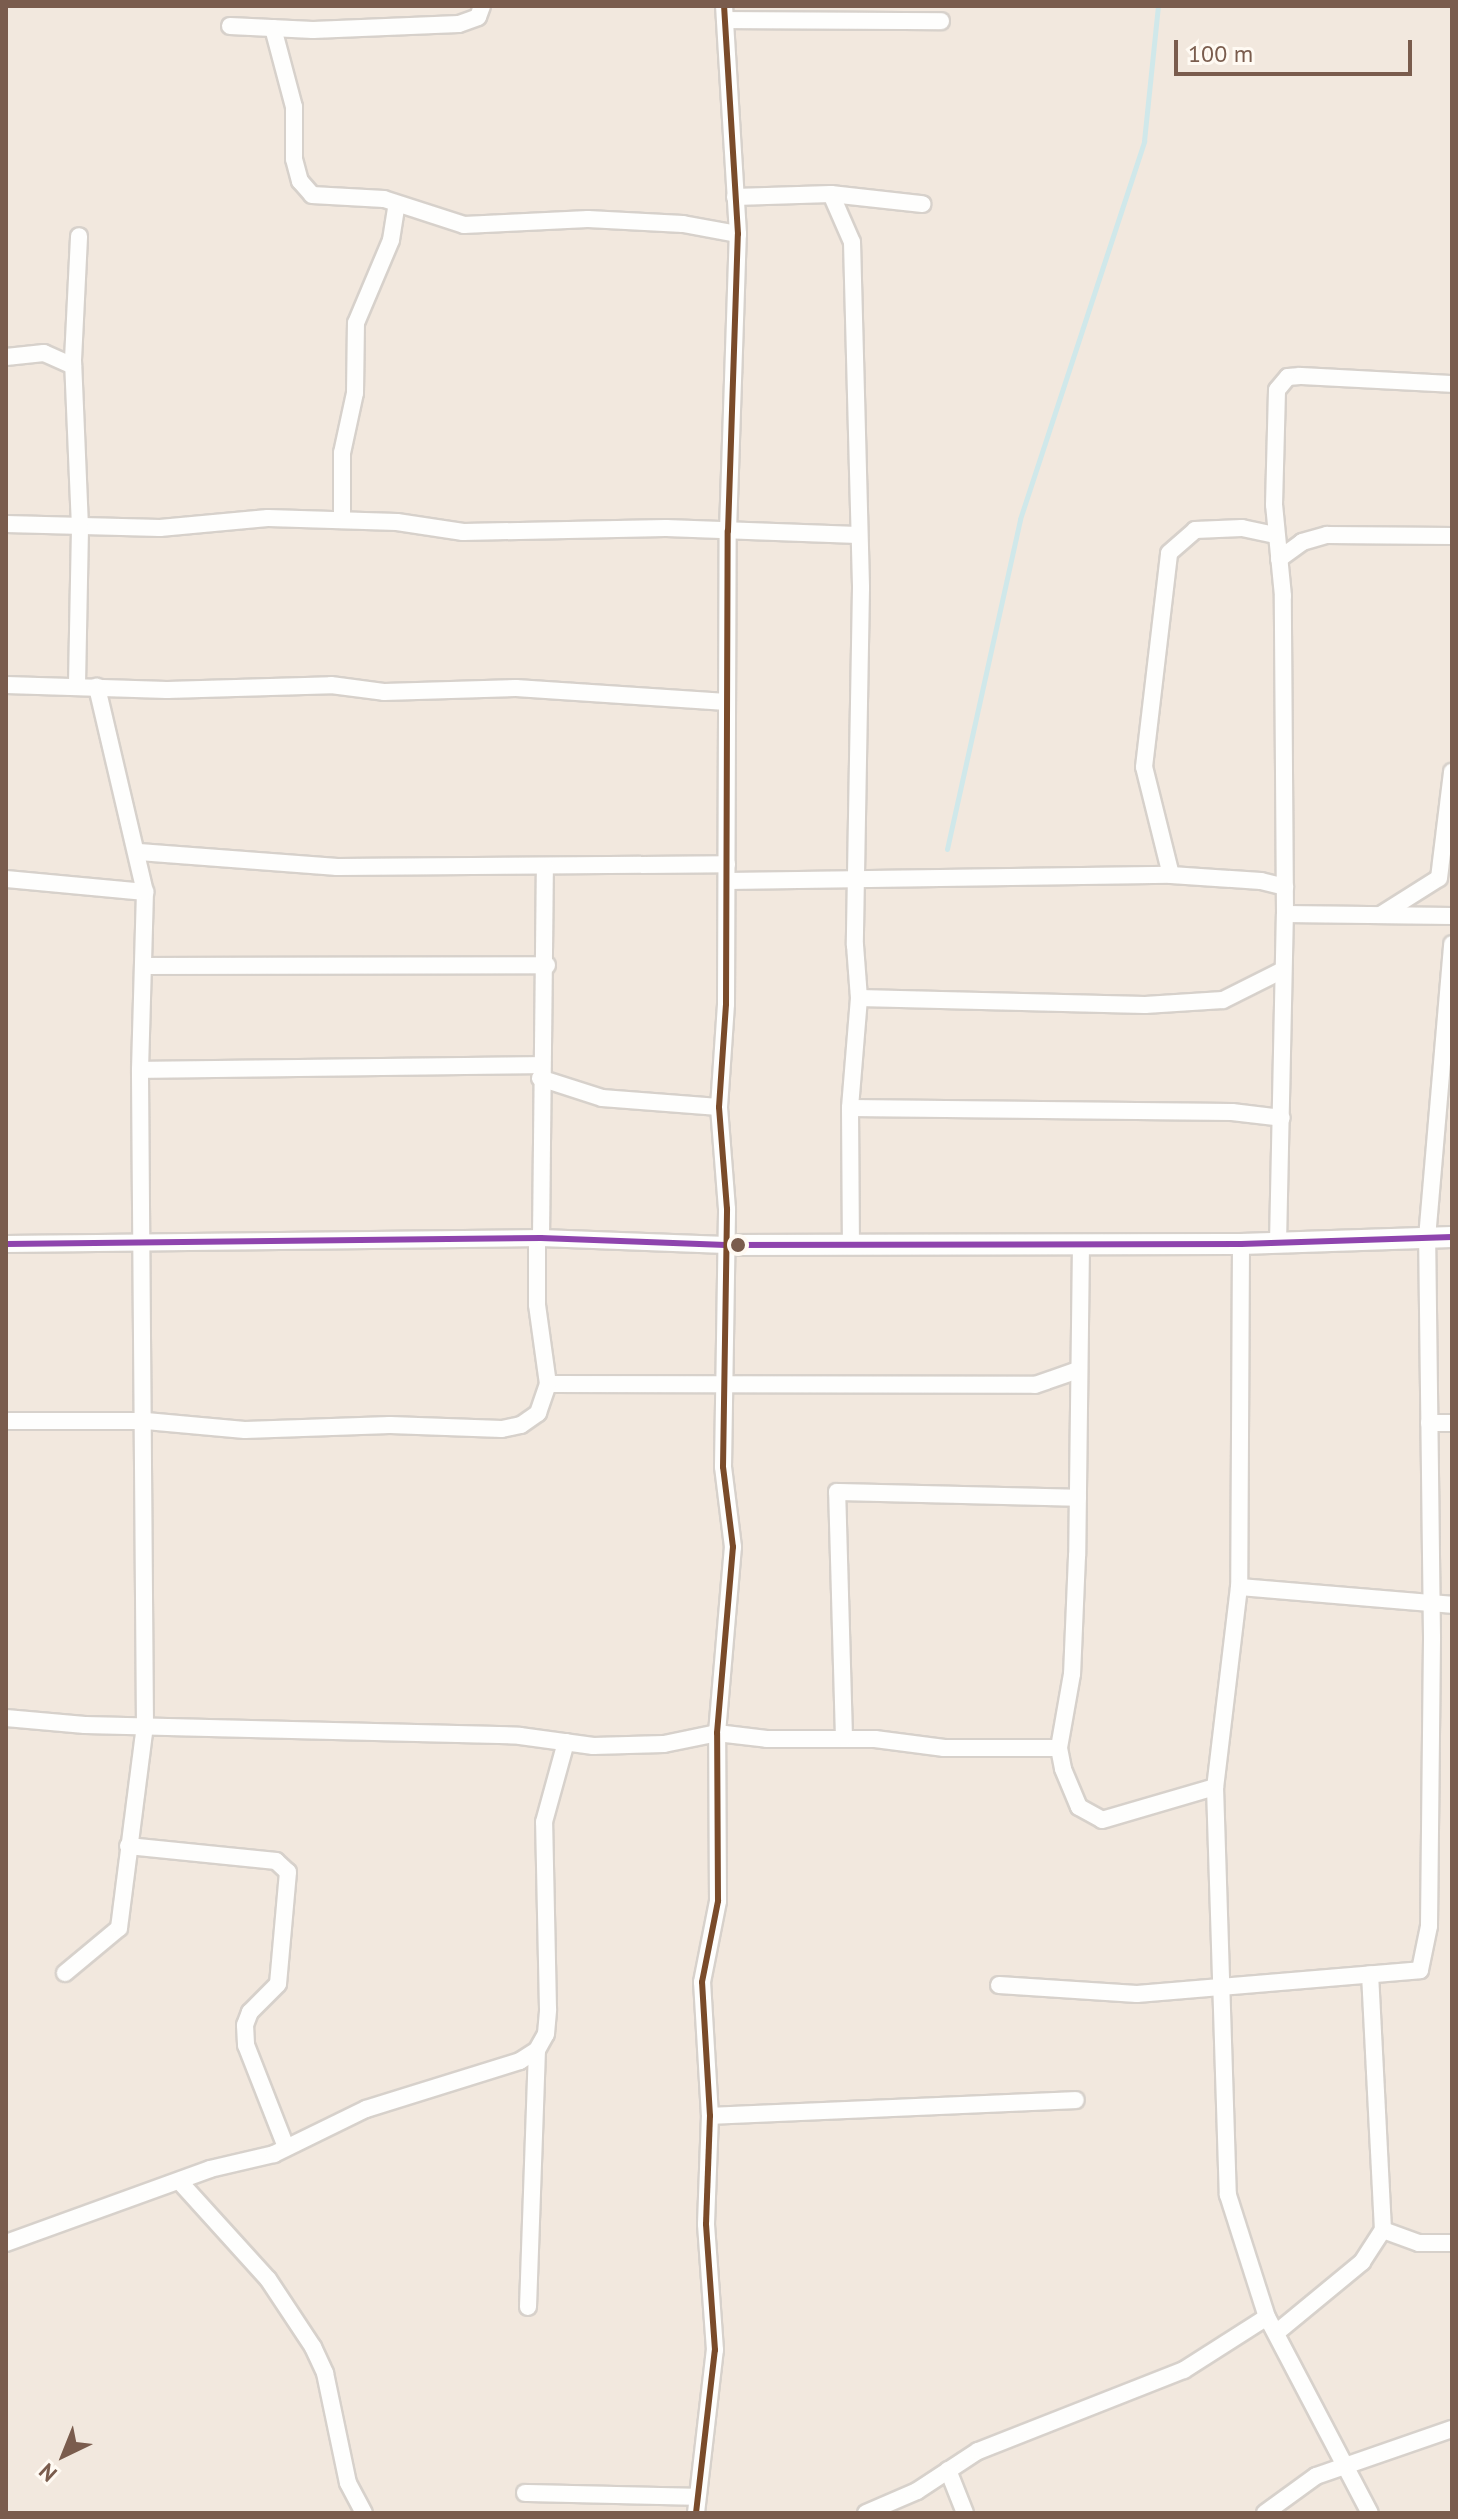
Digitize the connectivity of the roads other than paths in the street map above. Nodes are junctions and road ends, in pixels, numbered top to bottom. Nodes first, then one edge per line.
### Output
1 (482, 6) edge
2 (724, 13) edge
3 (941, 21) dead end
4 (230, 26) dead end
5 (273, 28) junction
6 (831, 194) junction
7 (735, 197) junction
8 (397, 204) junction
9 (922, 204) dead end
10 (738, 234) junction
11 (79, 236) dead end
12 (6, 357) edge
13 (73, 366) junction
14 (1452, 384) edge
15 (342, 520) junction
16 (6, 524) edge
17 (80, 527) junction
18 (728, 531) junction
19 (858, 535) junction
20 (1276, 535) junction
21 (1452, 536) edge
22 (1279, 559) junction
23 (77, 684) junction
24 (6, 685) edge
25 (97, 687) junction
26 (727, 702) junction
27 (1452, 772) edge
28 (139, 852) junction
29 (545, 866) junction
30 (727, 873) junction
31 (1171, 875) junction
32 (6, 879) edge
33 (856, 882) junction
34 (1285, 887) junction
35 (145, 892) junction
36 (1285, 914) junction
37 (1382, 914) junction
38 (1452, 916) edge
39 (1452, 944) edge
40 (547, 965) junction
41 (145, 966) junction
42 (1283, 970) junction
43 (859, 998) junction
44 (140, 1070) junction
45 (540, 1071) junction
46 (719, 1107) junction
47 (850, 1108) junction
48 (1282, 1118) junction
49 (1452, 1237) edge
50 (539, 1238) junction
51 (1427, 1238) junction
52 (141, 1243) junction
53 (1278, 1243) junction
54 (6, 1244) edge
55 (851, 1244) junction
56 (1081, 1244) junction
57 (1241, 1244) junction
58 (726, 1245) junction
59 (1078, 1370) junction
60 (721, 1382) junction
61 (548, 1384) junction
62 (9, 1421) dead end
63 (146, 1421) junction
64 (1429, 1423) junction
65 (1452, 1423) edge
66 (1078, 1498) junction
67 (1239, 1587) junction
68 (1452, 1605) edge
69 (1431, 1606) junction
70 (6, 1718) edge
71 (145, 1726) junction
72 (717, 1733) junction
73 (844, 1738) junction
74 (566, 1742) junction
75 (1059, 1748) junction
76 (1215, 1787) junction
77 (128, 1846) junction
78 (65, 1973) dead end
79 (1370, 1974) junction
80 (999, 1985) dead end
81 (1221, 1987) junction
82 (537, 2050) junction
83 (1076, 2100) dead end
84 (710, 2116) junction
85 (286, 2147) junction
86 (180, 2182) junction
87 (1383, 2230) junction
88 (6, 2243) edge
89 (1452, 2243) edge
90 (528, 2307) dead end
91 (1267, 2317) junction
92 (1276, 2333) junction
93 (1452, 2429) edge
94 (1348, 2464) junction
95 (948, 2470) junction
96 (525, 2493) dead end
97 (696, 2505) edge
98 (364, 2513) edge
99 (866, 2513) edge
100 (965, 2513) edge
101 (1265, 2513) edge
102 (1370, 2513) edge

1 - 5 street
2 - 3 street
2 - 7 street
4 - 5 street
5 - 8 street
6 - 7 street
6 - 9 street
6 - 19 street
7 - 10 street
8 - 10 street
8 - 15 street
10 - 18 street
11 - 13 street
12 - 13 street
13 - 17 street
14 - 20 street
15 - 17 street
15 - 18 street
16 - 17 street
17 - 23 street
18 - 19 street
18 - 26 street
19 - 33 street
20 - 22 street
20 - 31 street
21 - 22 street
22 - 34 street
23 - 24 street
23 - 25 street
25 - 26 street
25 - 28 street
26 - 30 street
27 - 37 street
28 - 29 street
28 - 35 street
29 - 30 street
29 - 40 street
30 - 33 street
30 - 46 street
31 - 33 street
31 - 34 street
32 - 35 street
33 - 43 street
34 - 36 street
35 - 41 street
36 - 37 street
36 - 42 street
37 - 38 street
39 - 51 street
40 - 41 street
40 - 45 street
41 - 44 street
42 - 43 street
42 - 48 street
43 - 47 street
44 - 45 street
44 - 52 street
45 - 46 street
45 - 50 street
46 - 58 street
47 - 48 street
47 - 55 street
48 - 53 street
49 - 51 street
50 - 52 street
50 - 58 street
50 - 61 street
51 - 53 street
51 - 64 street
52 - 54 street
52 - 63 street
53 - 57 street
55 - 56 street
55 - 58 street
56 - 57 street
56 - 59 street
57 - 67 street
58 - 60 street
59 - 60 street
59 - 66 street
60 - 61 street
60 - 72 street
61 - 63 street
62 - 63 street
63 - 71 street
64 - 65 street
64 - 69 street
66 - 73 street
66 - 75 street
67 - 69 street
67 - 76 street
68 - 69 street
69 - 79 street
70 - 71 street
71 - 74 street
71 - 77 street
72 - 73 street
72 - 74 street
72 - 84 street
73 - 75 street
74 - 82 street
75 - 76 street
76 - 81 street
77 - 78 street
77 - 85 street
79 - 81 street
79 - 87 street
80 - 81 street
81 - 91 street
82 - 85 street
82 - 90 street
83 - 84 street
84 - 97 street
85 - 86 street
86 - 88 street
86 - 98 street
87 - 89 street
87 - 92 street
91 - 92 street
91 - 95 street
92 - 94 street
93 - 94 street
94 - 101 street
94 - 102 street
95 - 99 street
95 - 100 street
96 - 97 street

